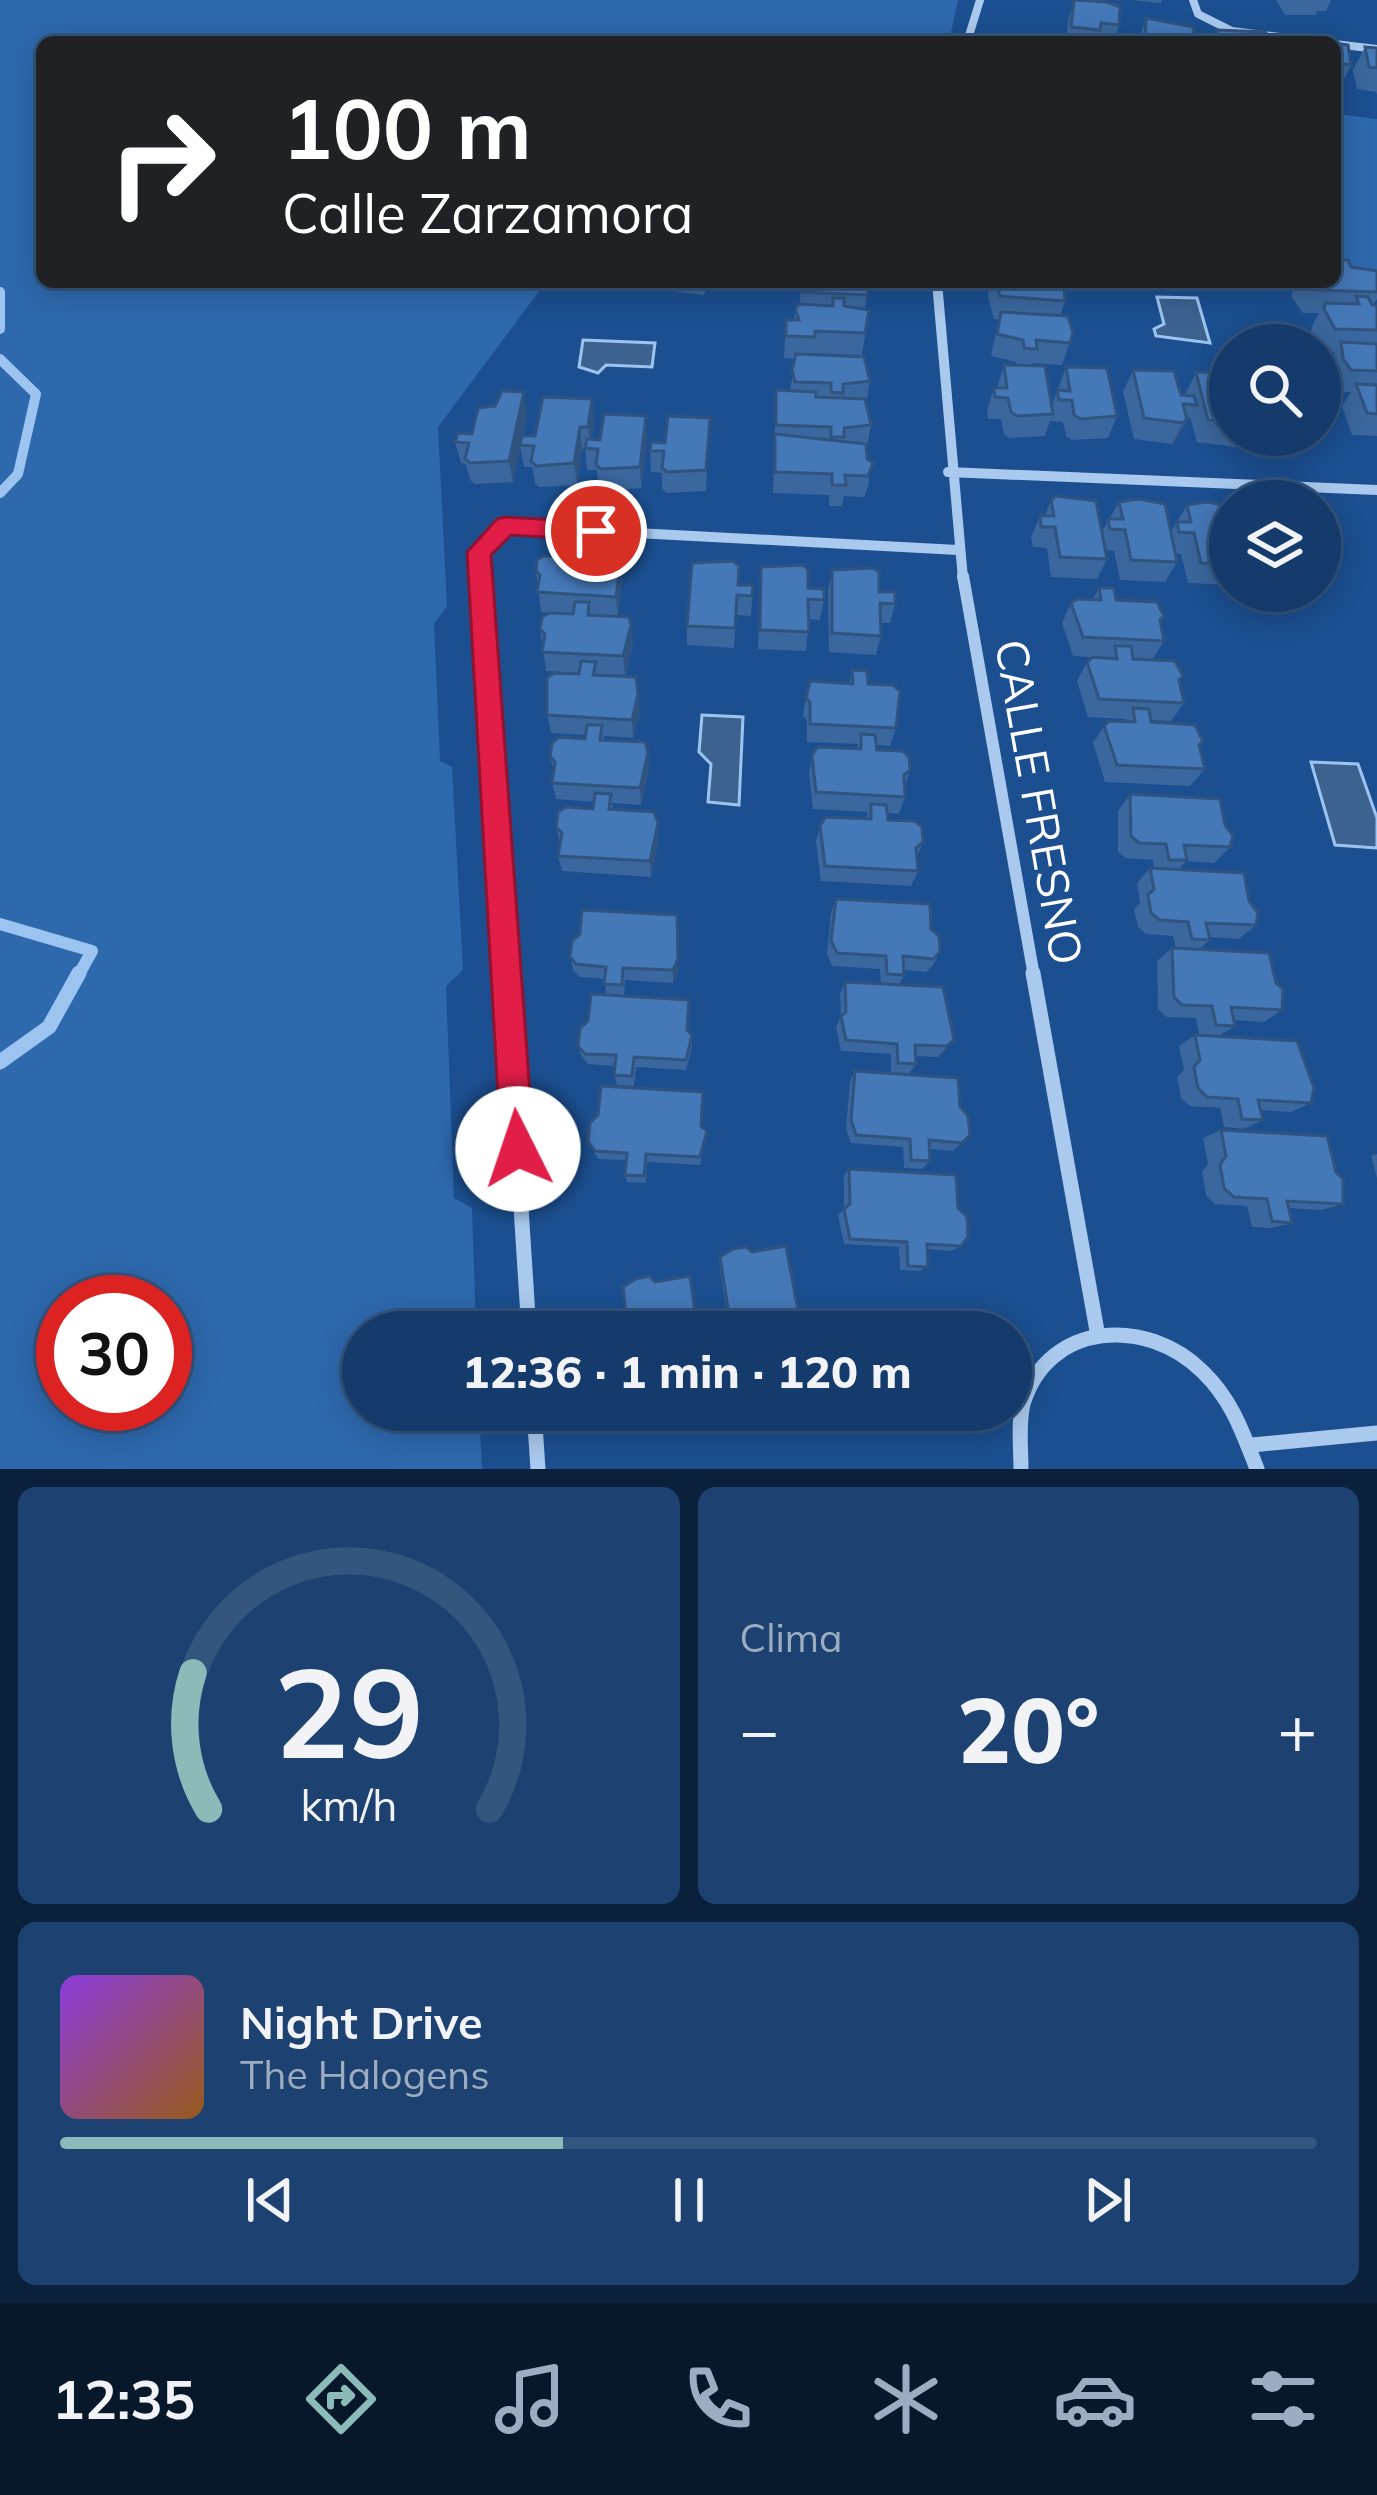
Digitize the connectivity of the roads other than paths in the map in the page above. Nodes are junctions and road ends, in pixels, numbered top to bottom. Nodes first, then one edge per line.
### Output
1 (980, 0) edge
2 (1193, 0) edge
3 (969, 36) edge
4 (1272, 36) edge
5 (1341, 45) edge
6 (1377, 49) edge
7 (937, 288) edge
8 (949, 472) junction
9 (1377, 490) edge
10 (958, 550) junction
11 (529, 1311) edge
12 (1097, 1331) junction
13 (535, 1431) edge
14 (1377, 1433) edge
15 (1252, 1445) junction
16 (538, 1469) edge
17 (1021, 1469) edge
18 (1257, 1469) edge

1 - 3 street
2 - 4 street
5 - 6 street
7 - 8 street, CALLE FRESNO
8 - 9 street
8 - 10 street, CALLE FRESNO
10 - 11 street
10 - 12 street, CALLE FRESNO
12 - 15 street
12 - 17 street
13 - 16 street
14 - 15 street
15 - 18 street

